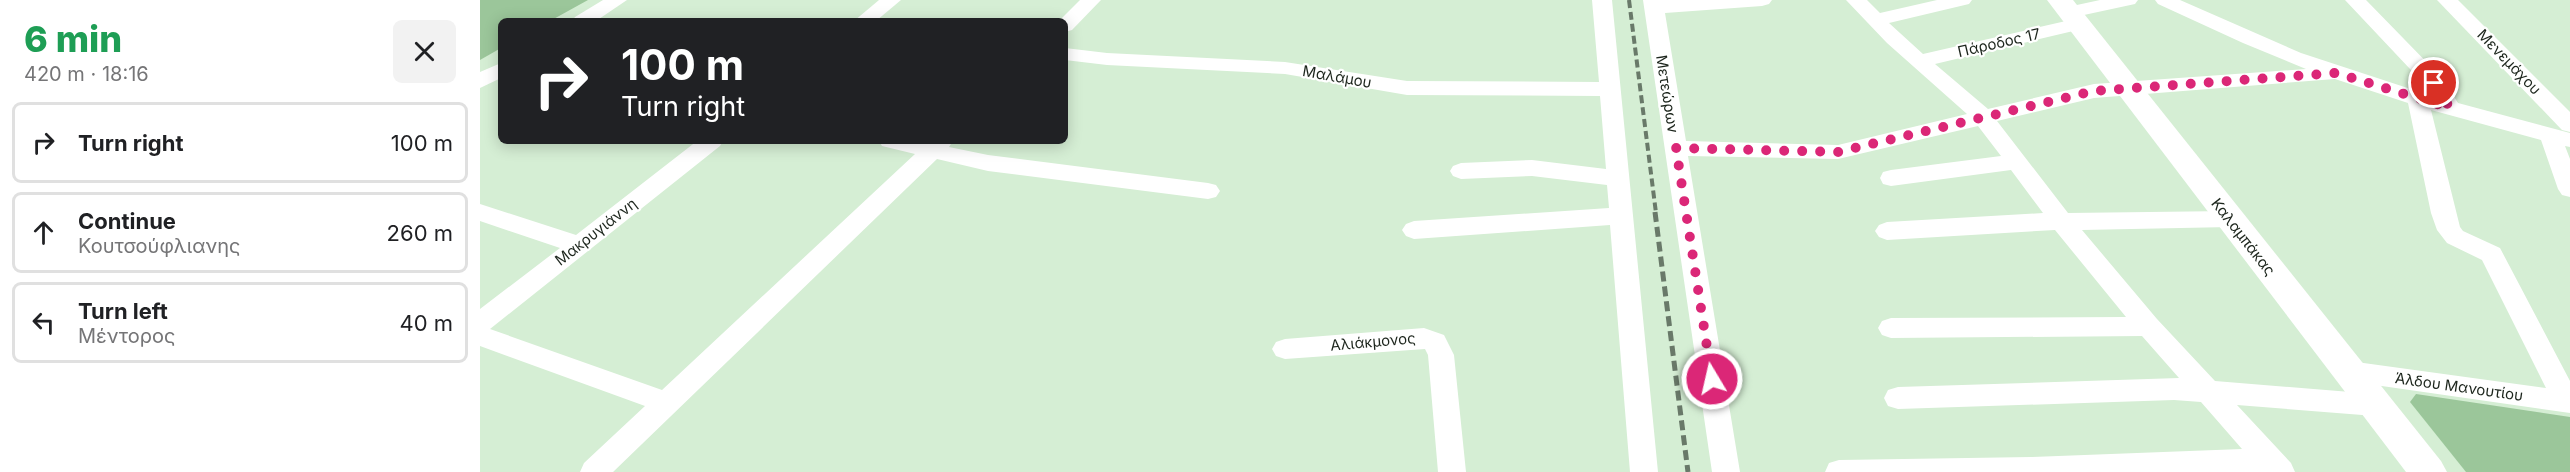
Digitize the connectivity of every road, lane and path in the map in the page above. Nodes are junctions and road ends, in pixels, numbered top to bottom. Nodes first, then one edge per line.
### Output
1 (617, 0) edge
2 (891, 0) edge
3 (1091, 0) edge
4 (1602, 0) edge
5 (1762, 0) edge
6 (1856, 0) edge
7 (1962, 0) edge
8 (2128, 0) edge
9 (2165, 0) edge
10 (2355, 0) edge
11 (2447, 0) edge
12 (1654, 4) edge
13 (2070, 12) edge
14 (587, 18) edge
15 (868, 18) edge
16 (1875, 20) junction
17 (1068, 23) edge
18 (1068, 54) edge
19 (1919, 61) junction
20 (498, 71) edge
21 (2336, 73) junction
22 (480, 81) edge
23 (2128, 87) junction
24 (1609, 89) junction
25 (2418, 98) junction
26 (2450, 108) junction
27 (1983, 117) junction
28 (2570, 125) edge
29 (2560, 138) edge
30 (708, 144) edge
31 (918, 144) edge
32 (936, 146) edge
33 (1676, 148) junction
34 (2017, 162) junction
35 (1461, 171) dead end
36 (1618, 178) junction
37 (1891, 178) dead end
38 (2570, 189) edge
39 (1208, 191) dead end
40 (480, 212) edge
41 (1621, 216) junction
42 (2230, 219) junction
43 (2063, 223) junction
44 (1414, 230) dead end
45 (1887, 231) dead end
46 (579, 245) junction
47 (480, 323) edge
48 (2148, 326) junction
49 (1891, 328) dead end
50 (480, 336) edge
51 (1285, 349) dead end
52 (2349, 372) junction
53 (2210, 393) junction
54 (1898, 398) dead end
55 (665, 402) junction
56 (2568, 402) edge
57 (2375, 405) junction
58 (2275, 466) edge
59 (594, 472) edge
60 (1452, 472) edge
61 (1644, 472) edge
62 (1726, 472) edge
63 (1839, 472) edge
64 (2428, 472) edge

1 - 14 street
2 - 15 street
3 - 17 street
4 - 24 street
5 - 12 street
6 - 16 street
7 - 16 street
8 - 13 street, Πάροδος 17
9 - 21 street
10 - 26 street
11 - 28 street, Μενεμάχου
12 - 33 street, Μετεώρων
13 - 19 street, Πάροδος 17
13 - 23 main road, Καλαμπάκας
16 - 19 street
18 - 24 street, Μαλάμου
19 - 27 street
20 - 22 street
21 - 23 street
21 - 25 street
23 - 27 street
23 - 42 main road, Καλαμπάκας
24 - 36 street
25 - 26 street
25 - 56 street
26 - 29 street
27 - 33 street
27 - 34 street
29 - 38 street
30 - 46 street, Μακρυγιάννη
31 - 32 street
32 - 39 street
32 - 55 street
33 - 62 street, Μετεώρων
34 - 37 street
34 - 43 street
35 - 36 street
36 - 41 street
40 - 46 street
41 - 44 street
41 - 61 street
42 - 43 street
42 - 52 main road, Καλαμπάκας
43 - 45 street
43 - 48 street
46 - 47 street, Μακρυγιάννη
48 - 49 street
48 - 53 street
50 - 55 street
51 - 60 street, Αλιάκμονος
52 - 56 street, Άλδου Μανουτίου
52 - 57 main road, Καλαμπάκας
53 - 54 street
53 - 57 street
53 - 58 street
55 - 59 street
57 - 64 main road, Καλαμπάκας
58 - 63 street

